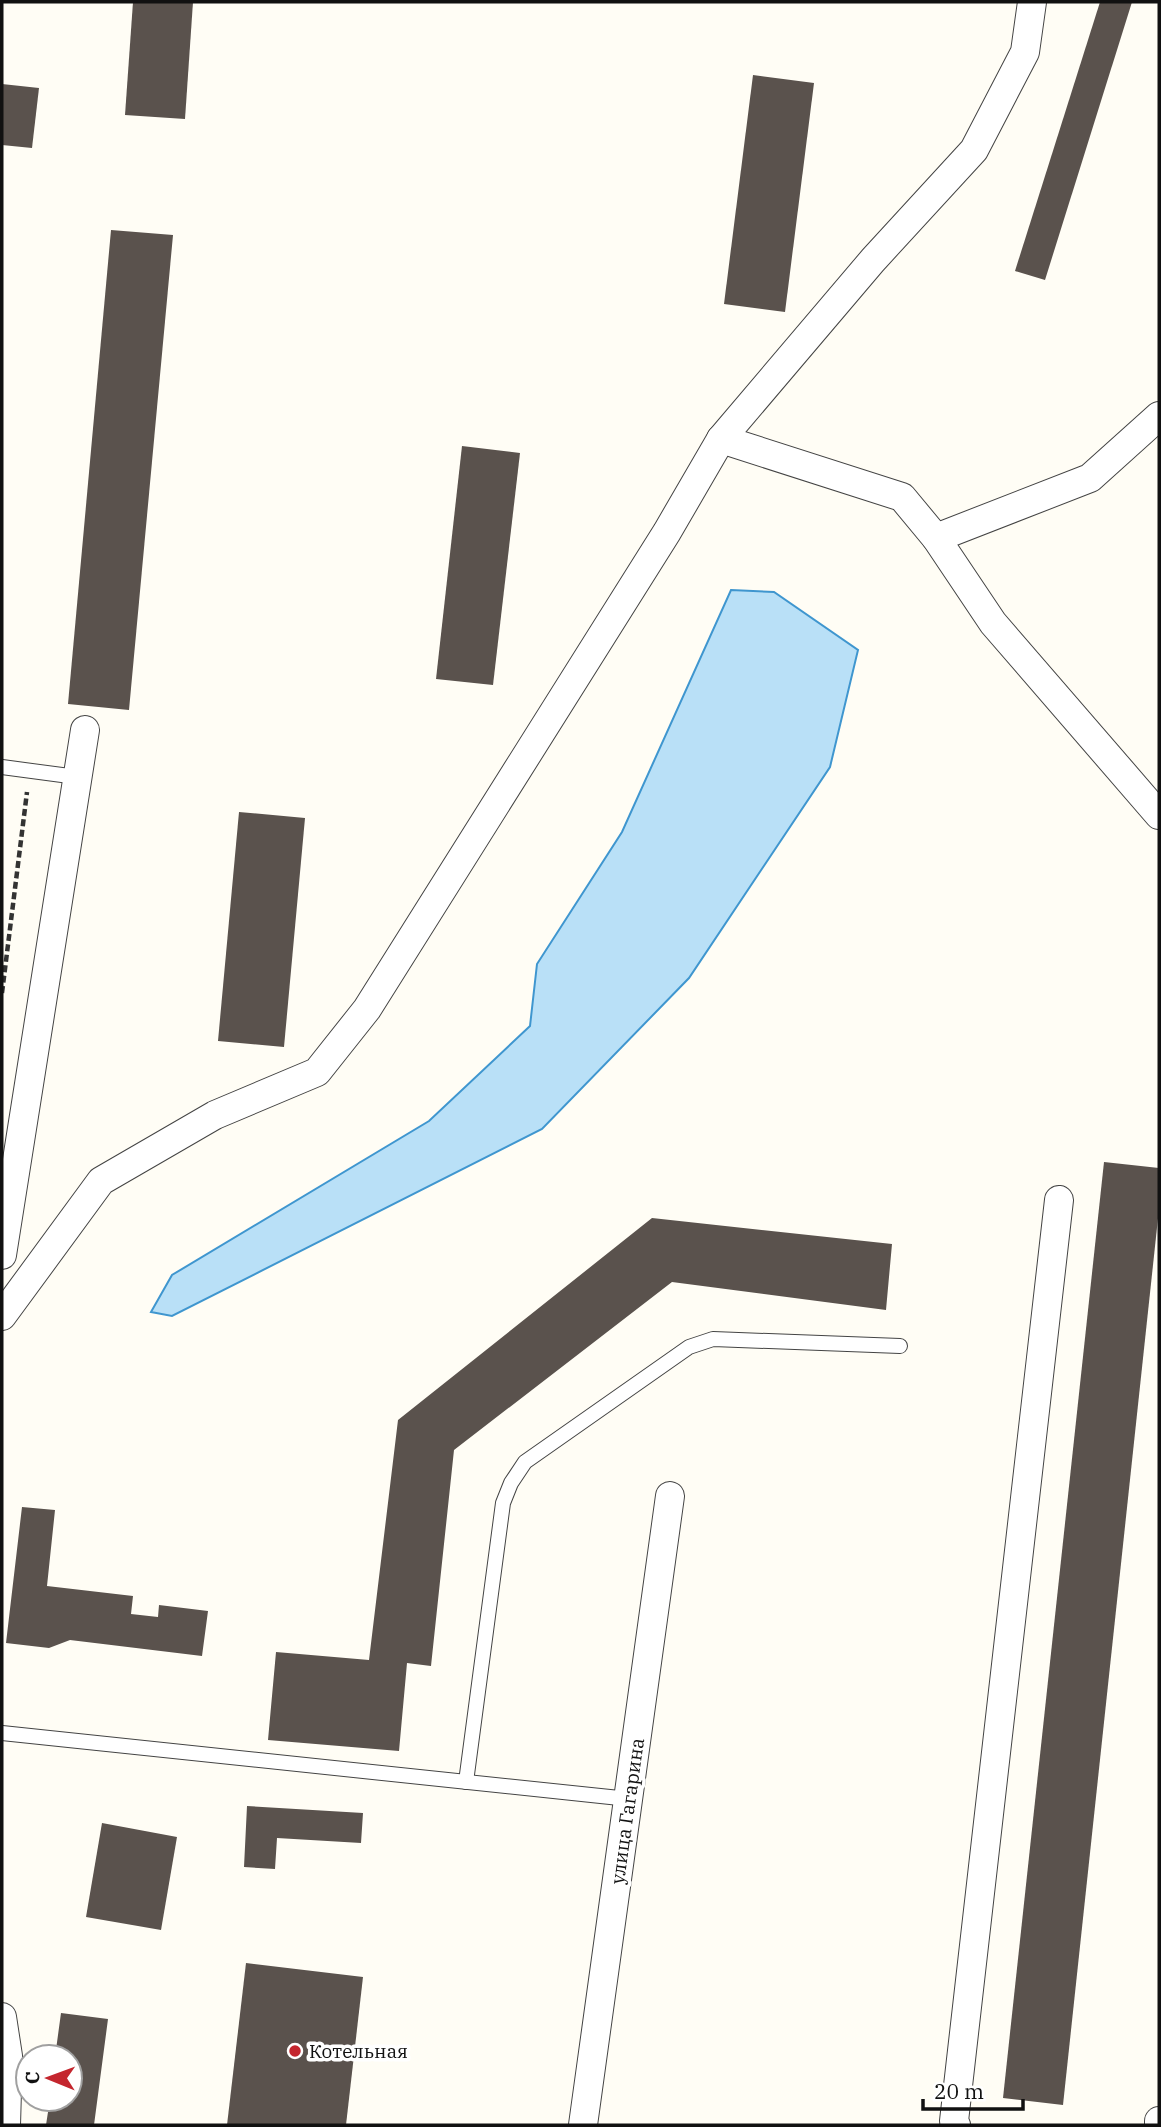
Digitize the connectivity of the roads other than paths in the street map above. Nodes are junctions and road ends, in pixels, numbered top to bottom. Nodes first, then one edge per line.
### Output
1 (1032, 2) edge
2 (1159, 416) edge
3 (721, 439) junction
4 (936, 538) junction
5 (85, 730) dead end
6 (2, 767) edge
7 (78, 777) junction
8 (1159, 815) edge
9 (1059, 1200) dead end
10 (2, 1255) edge
11 (2, 1316) edge
12 (900, 1346) dead end
13 (670, 1496) dead end
14 (2, 1733) edge
15 (466, 1782) junction
16 (629, 1799) junction
17 (2, 2017) edge
18 (5, 2056) edge
19 (6, 2125) edge
20 (583, 2125) edge
21 (956, 2125) edge

1 - 3 street
2 - 4 street
3 - 4 street
3 - 11 street
4 - 8 street
5 - 7 street
6 - 7 lane
7 - 10 street
9 - 21 street
12 - 15 lane
13 - 16 street, улица Гагарина
14 - 15 lane
15 - 16 lane
16 - 20 street, улица Гагарина
17 - 18 street
18 - 19 street

